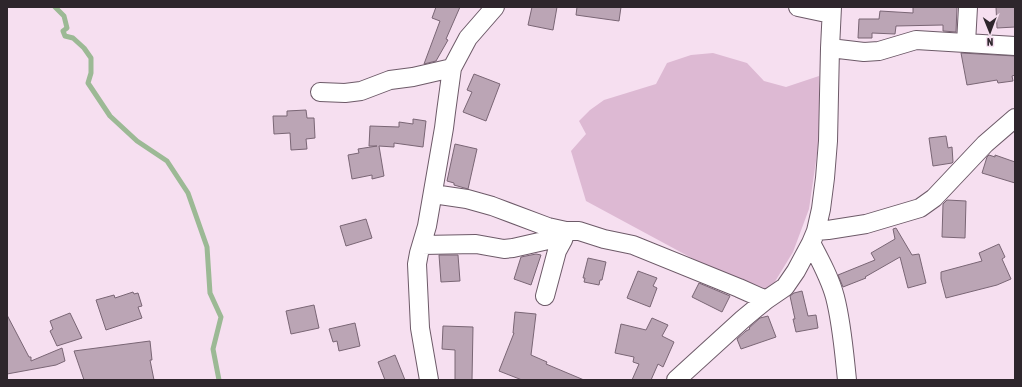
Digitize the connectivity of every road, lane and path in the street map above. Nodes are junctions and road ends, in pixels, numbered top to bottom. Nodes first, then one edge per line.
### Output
1 (495, 7) edge
2 (798, 7) edge
3 (968, 7) edge
4 (831, 10) edge
5 (966, 43) junction
6 (1015, 46) edge
7 (830, 48) junction
8 (452, 68) junction
9 (320, 92) dead end
10 (1015, 118) edge
11 (433, 194) junction
12 (566, 231) junction
13 (814, 237) junction
14 (422, 245) junction
15 (545, 296) dead end
16 (766, 300) junction
17 (429, 380) edge
18 (676, 380) edge
19 (847, 380) edge

1 - 8 street
2 - 4 street
3 - 5 street
4 - 7 street
5 - 6 street
5 - 7 street
7 - 13 street
8 - 9 street
8 - 11 street
10 - 13 street
11 - 12 street
11 - 14 street
12 - 14 street
12 - 15 street
12 - 16 street
13 - 16 street
13 - 19 street
14 - 17 street
16 - 18 street

